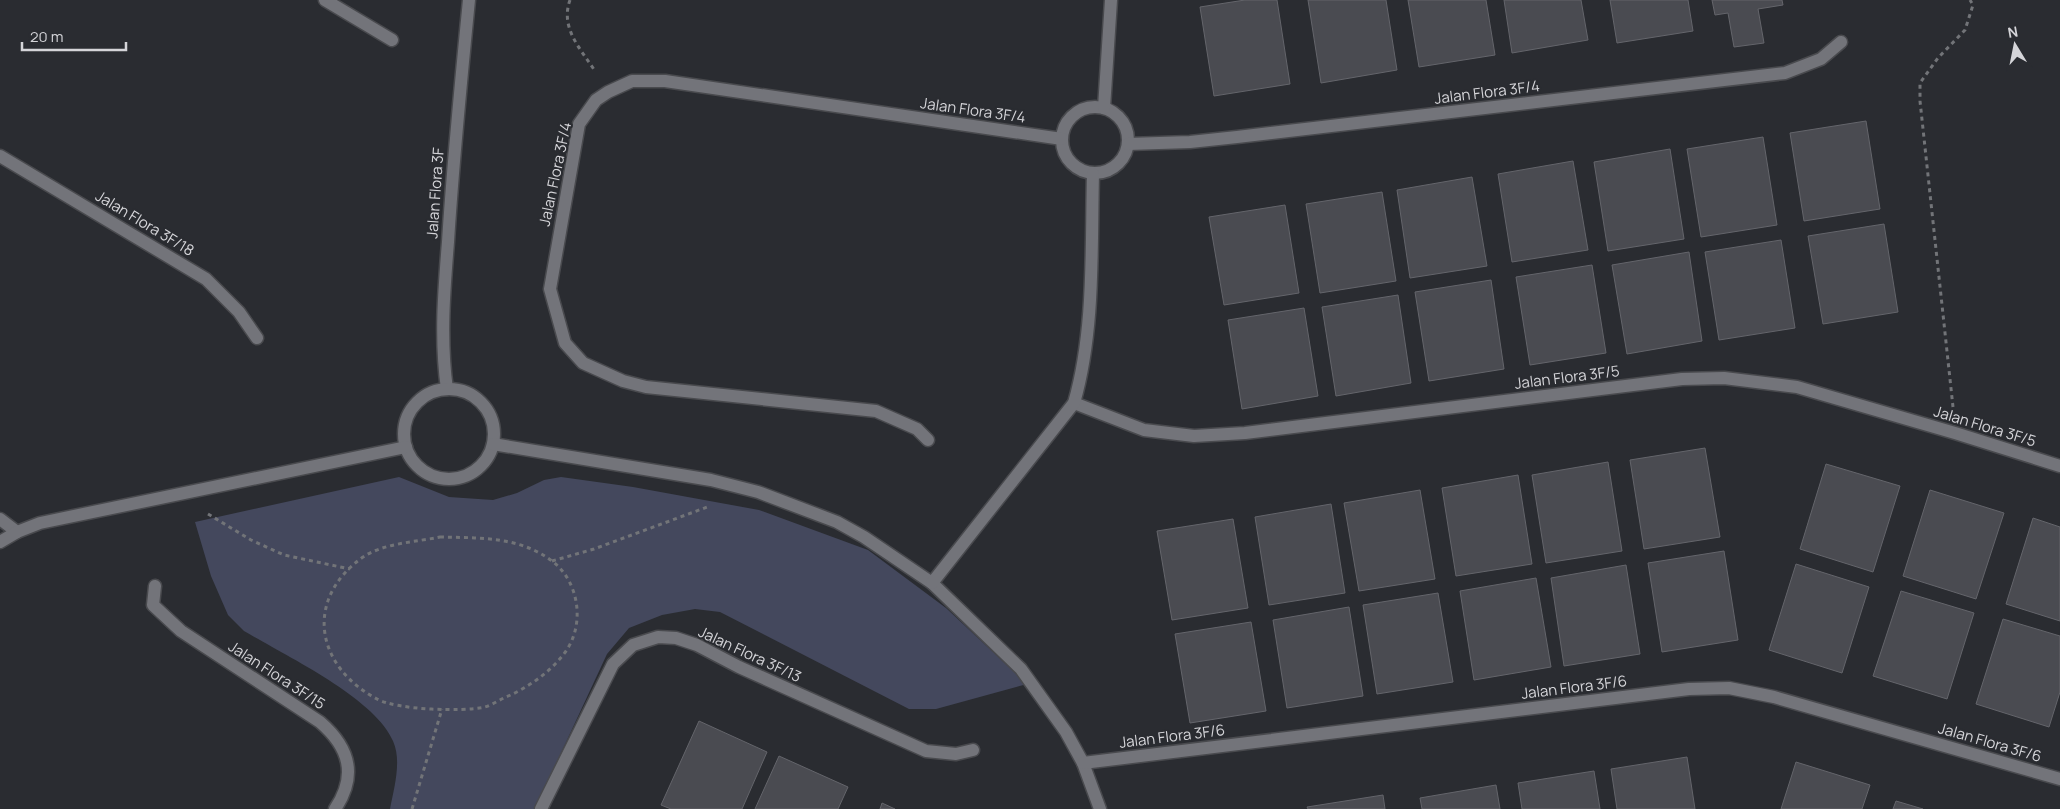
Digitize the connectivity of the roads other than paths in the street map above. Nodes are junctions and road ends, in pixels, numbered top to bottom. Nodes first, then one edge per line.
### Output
1 (325, 0) edge
2 (469, 0) edge
3 (1111, 0) edge
4 (392, 40) dead end
5 (1841, 42) dead end
6 (1104, 108) junction
7 (1062, 139) junction
8 (1128, 144) junction
9 (0, 156) edge
10 (1093, 174) junction
11 (257, 338) dead end
12 (447, 389) junction
13 (1074, 403) junction
14 (928, 440) dead end
15 (494, 444) junction
16 (406, 447) junction
17 (2060, 466) edge
18 (0, 519) edge
19 (17, 532) junction
20 (0, 542) edge
21 (932, 583) junction
22 (155, 586) dead end
23 (973, 750) dead end
24 (1082, 763) junction
25 (2060, 780) edge
26 (335, 809) edge
27 (542, 809) edge
28 (1100, 809) edge

1 - 4 street
2 - 12 street, Jalan Flora 3F
3 - 6 street
5 - 8 street, Jalan Flora 3F/4
6 - 7 street
6 - 8 street
7 - 10 street
7 - 14 street, Jalan Flora 3F/4
8 - 10 street
9 - 11 street, Jalan Flora 3F/18
10 - 13 street
12 - 15 street
12 - 16 street
13 - 17 street, Jalan Flora 3F/5
13 - 21 street
15 - 16 street
15 - 21 street
16 - 19 street
18 - 19 street
19 - 20 street
21 - 24 street
22 - 26 street, Jalan Flora 3F/15
23 - 27 street, Jalan Flora 3F/13
24 - 25 street, Jalan Flora 3F/6
24 - 28 street

